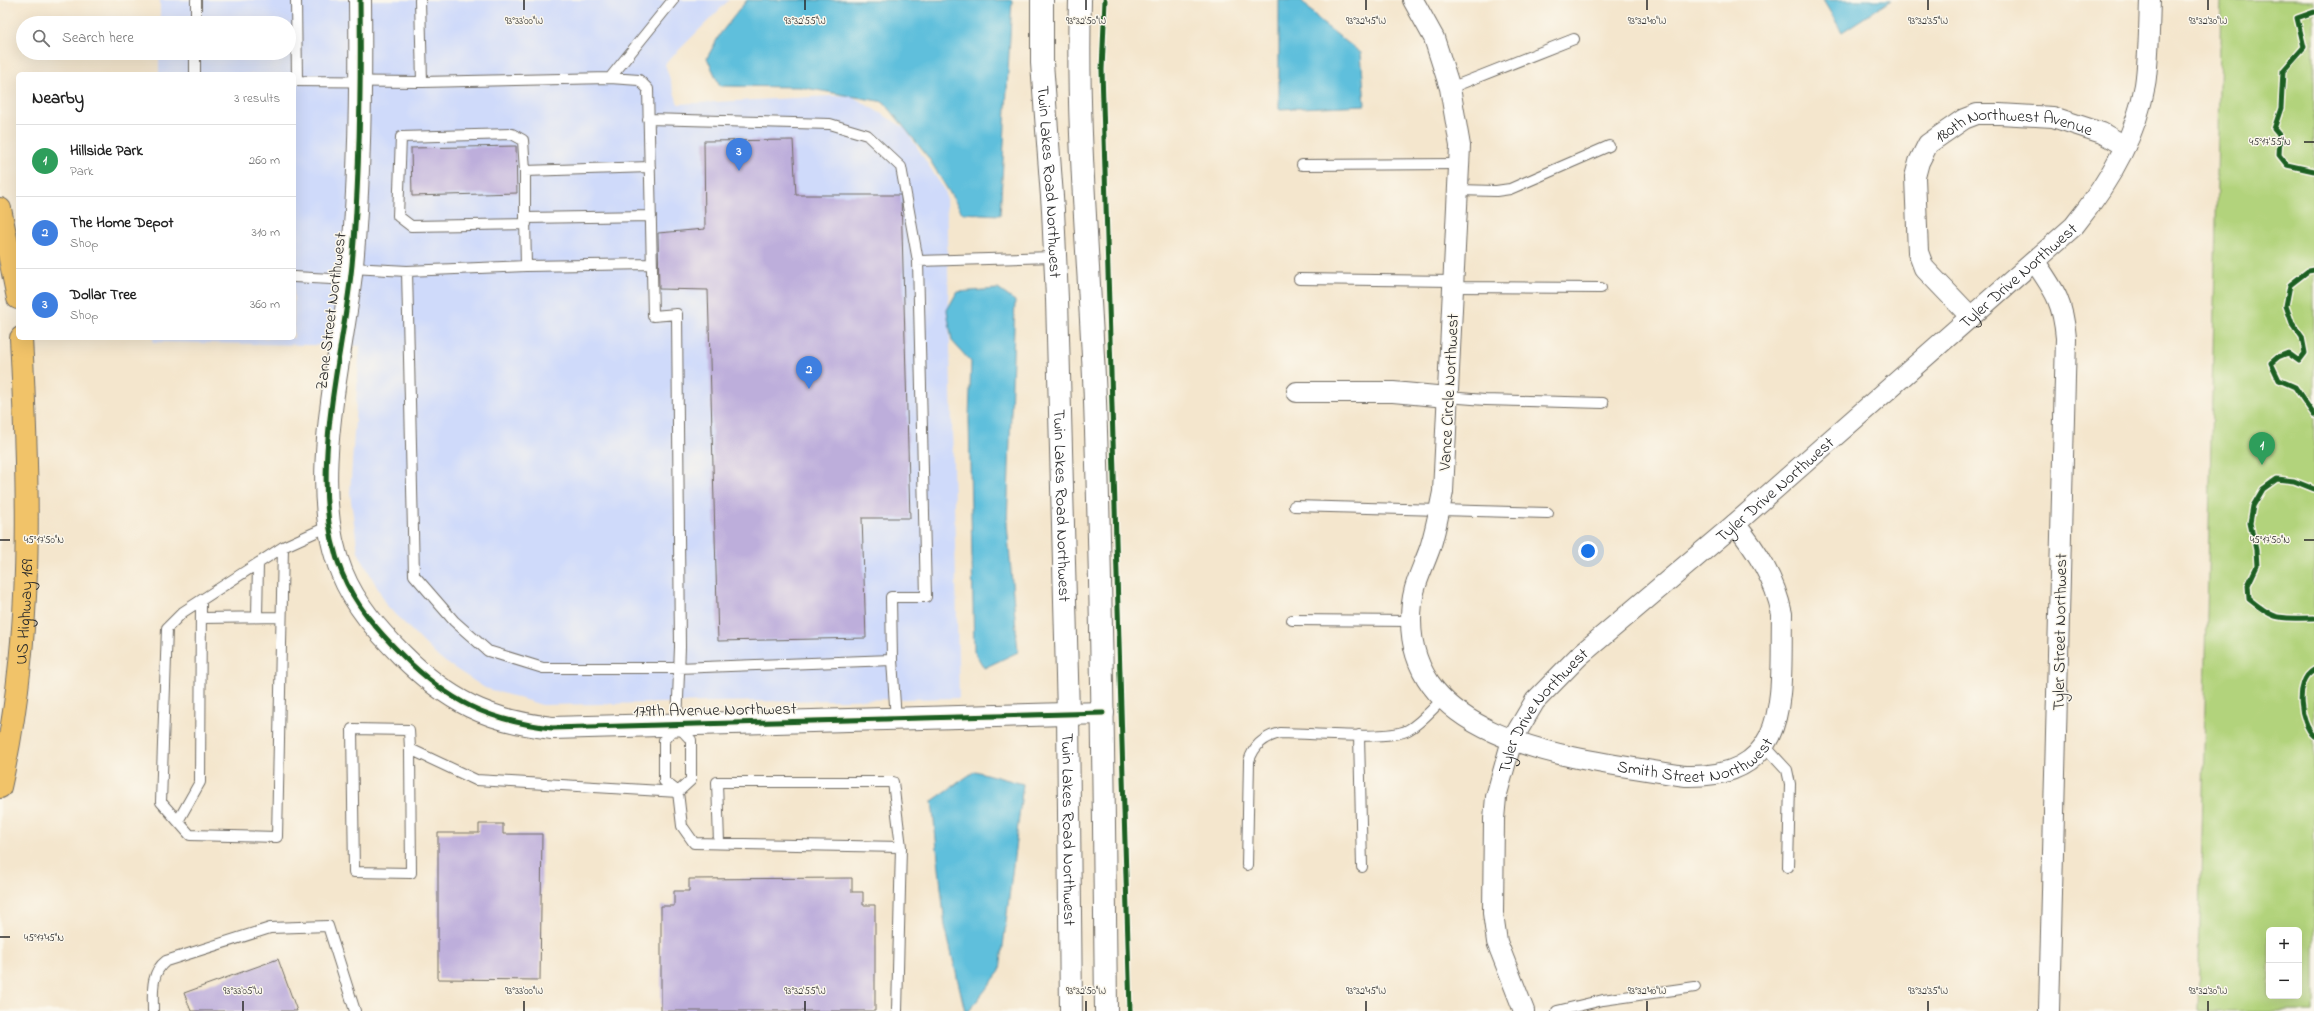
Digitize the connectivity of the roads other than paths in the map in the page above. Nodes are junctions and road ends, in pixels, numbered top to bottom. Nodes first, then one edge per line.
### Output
1 (196, 0) edge
2 (296, 0) edge
3 (360, 0) edge
4 (420, 0) edge
5 (673, 0) edge
6 (1042, 0) edge
7 (1080, 0) edge
8 (1413, 0) edge
9 (2150, 0) edge
10 (196, 16) edge
11 (296, 16) edge
12 (1574, 39) dead end
13 (196, 60) edge
14 (295, 60) edge
15 (195, 72) edge
16 (295, 72) edge
17 (610, 78) junction
18 (360, 80) junction
19 (296, 81) edge
20 (422, 82) junction
21 (1450, 88) junction
22 (648, 119) junction
23 (1609, 146) dead end
24 (2126, 146) junction
25 (1459, 164) junction
26 (1302, 165) dead end
27 (650, 167) junction
28 (524, 171) junction
29 (1458, 190) junction
30 (0, 209) edge
31 (651, 216) junction
32 (526, 221) junction
33 (1054, 257) junction
34 (918, 261) junction
35 (2035, 262) junction
36 (652, 264) junction
37 (526, 266) junction
38 (407, 271) junction
39 (351, 274) junction
40 (296, 277) edge
41 (1299, 279) dead end
42 (1453, 284) junction
43 (16, 288) edge
44 (1601, 288) dead end
45 (1970, 316) junction
46 (21, 340) edge
47 (1297, 392) dead end
48 (1447, 397) junction
49 (1603, 403) dead end
50 (1294, 506) dead end
51 (1440, 509) junction
52 (1548, 513) dead end
53 (1735, 524) junction
54 (329, 526) junction
55 (283, 547) junction
56 (258, 563) junction
57 (200, 601) junction
58 (367, 616) joint
59 (200, 618) junction
60 (257, 618) junction
61 (281, 618) junction
62 (1292, 620) dead end
63 (1411, 622) junction
64 (892, 660) junction
65 (678, 668) junction
66 (1443, 699) junction
67 (1068, 713) junction
68 (1103, 713) junction
69 (896, 720) junction
70 (676, 724) junction
71 (1359, 735) junction
72 (1512, 740) junction
73 (1764, 745) junction
74 (410, 749) junction
75 (0, 787) edge
76 (678, 792) junction
77 (178, 821) junction
78 (719, 843) junction
79 (901, 847) junction
80 (1248, 865) dead end
81 (1362, 867) dead end
82 (1788, 867) dead end
83 (1695, 988) dead end
84 (153, 1011) edge
85 (355, 1011) edge
86 (897, 1011) edge
87 (1071, 1011) edge
88 (1106, 1011) edge
89 (1524, 1011) edge
90 (1557, 1011) edge
91 (2049, 1011) edge

1 - 10 lane
2 - 11 lane
3 - 18 street, Zane Street Northwest
4 - 20 lane
5 - 17 lane
6 - 33 street, Twin Lakes Road Northwest
7 - 68 street, Twin Lakes Road Northwest
8 - 21 street, Vance Circle Northwest
9 - 24 street, Tyler Drive Northwest
12 - 21 lane
13 - 15 lane
14 - 16 lane
17 - 20 lane
17 - 22 lane
18 - 19 lane
18 - 20 lane
18 - 39 street, Zane Street Northwest
21 - 25 street, Vance Circle Northwest
22 - 27 lane
22 - 34 lane
23 - 29 lane
24 - 35 street, Tyler Drive Northwest
24 - 45 street, 180th Northwest Avenue
25 - 26 lane
25 - 29 street, Vance Circle Northwest
27 - 28 lane
27 - 31 lane
28 - 32 lane
28 - 32 lane
29 - 42 street, Vance Circle Northwest
30 - 43 highway
31 - 32 lane
31 - 36 lane
32 - 37 lane
33 - 34 lane
33 - 67 street, Twin Lakes Road Northwest
34 - 64 lane
35 - 45 street, Tyler Drive Northwest
35 - 91 street, Tyler Street Northwest
36 - 37 lane
36 - 65 lane
37 - 38 lane
38 - 39 lane
38 - 65 lane
39 - 40 lane
39 - 54 street, Zane Street Northwest
41 - 42 lane
42 - 44 lane
42 - 48 street, Vance Circle Northwest
45 - 53 street, Tyler Drive Northwest
46 - 75 highway, US Highway 169
47 - 48 street
48 - 49 lane
48 - 51 street, Vance Circle Northwest
50 - 51 lane
51 - 52 lane
51 - 63 street, Vance Circle Northwest
53 - 72 street, Tyler Drive Northwest
53 - 73 street, Smith Street Northwest
54 - 55 lane
54 - 58 street, Zane Street Northwest
55 - 56 lane
55 - 61 lane
56 - 57 lane
56 - 60 lane
57 - 59 lane
57 - 77 lane
58 - 70 street, 179th Avenue Northwest
59 - 60 lane
59 - 77 lane
60 - 61 lane
61 - 77 lane
62 - 63 lane
63 - 66 street, Vance Circle Northwest
64 - 65 lane
64 - 69 lane
65 - 70 lane
66 - 71 lane
66 - 72 street, Vance Circle Northwest
67 - 68 street, 179th Avenue Northwest
67 - 69 street, 179th Avenue Northwest
67 - 87 street, Twin Lakes Road Northwest
68 - 88 street, Twin Lakes Road Northwest
69 - 70 street, 179th Avenue Northwest
70 - 76 lane
70 - 76 lane
71 - 80 lane
71 - 81 lane
72 - 73 street, Smith Street Northwest
72 - 89 street, Tyler Drive Northwest
73 - 82 lane
74 - 74 lane
74 - 76 lane
76 - 78 lane
78 - 79 lane
78 - 79 lane
79 - 86 lane
83 - 90 lane
84 - 85 lane

